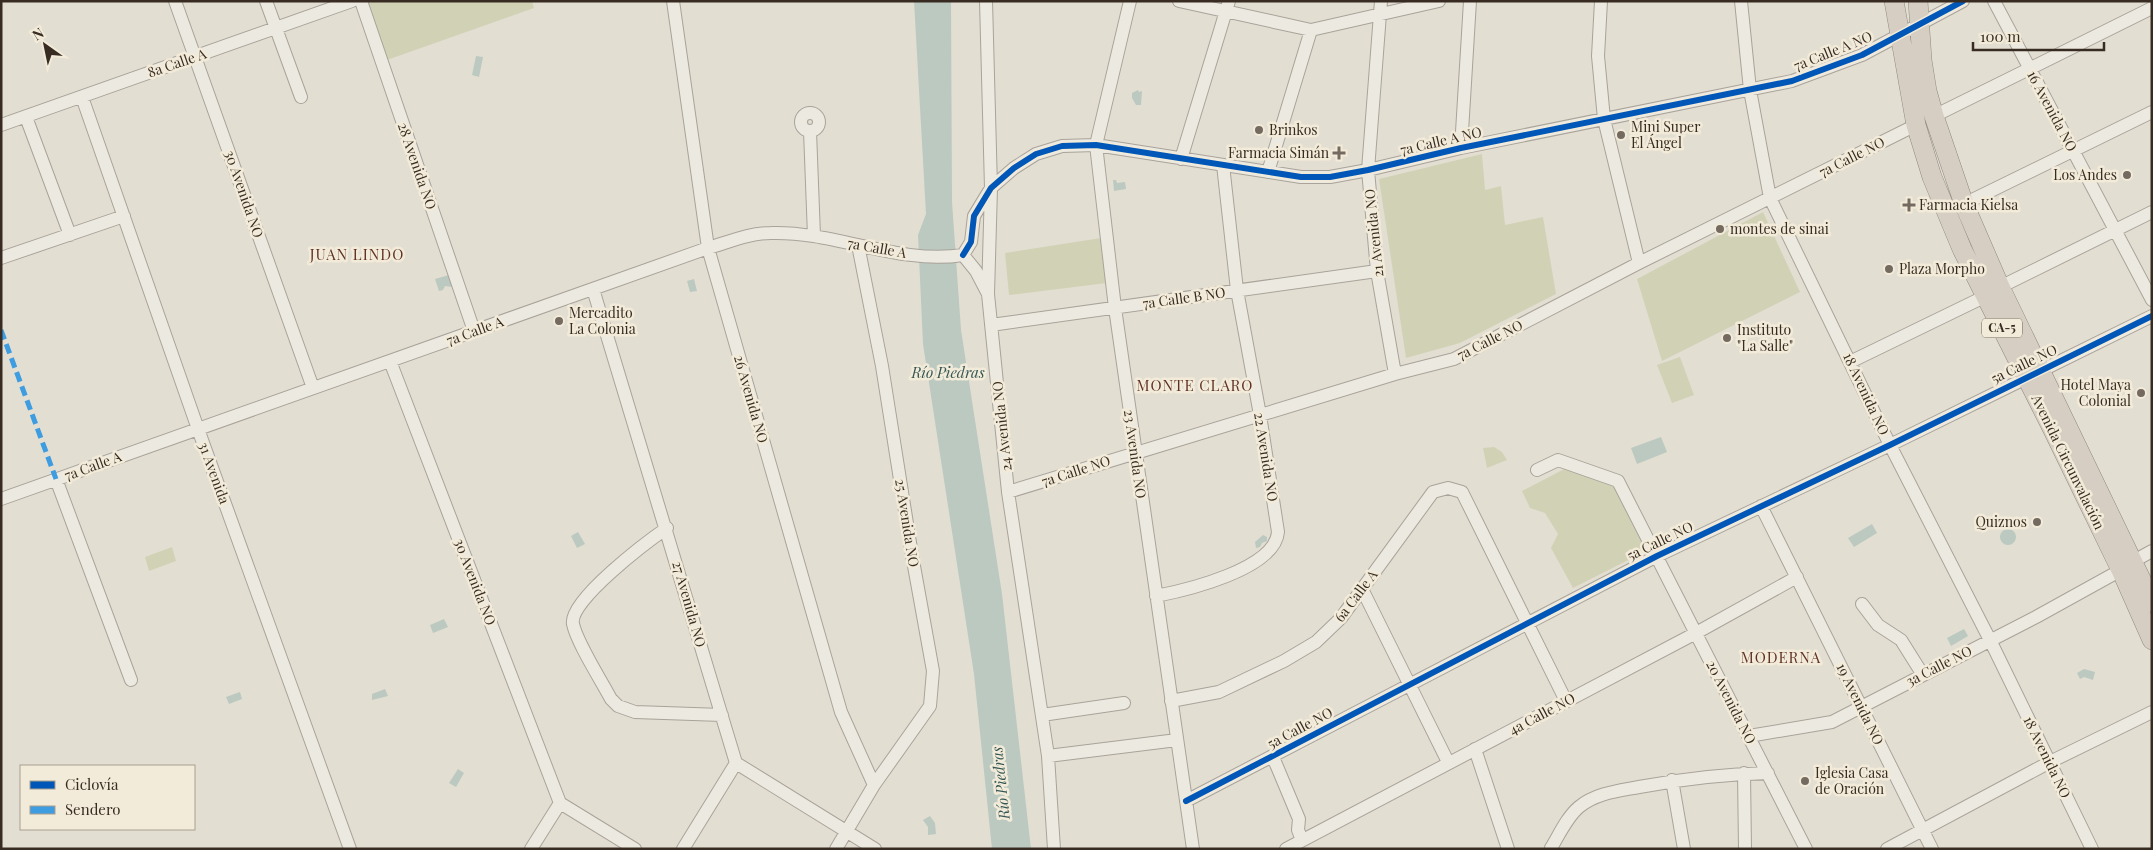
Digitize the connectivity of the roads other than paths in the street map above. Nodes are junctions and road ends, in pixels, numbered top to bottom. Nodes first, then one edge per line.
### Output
1 (175, 1) edge
2 (266, 1) edge
3 (352, 1) edge
4 (361, 1) edge
5 (673, 1) edge
6 (986, 1) edge
7 (1130, 1) edge
8 (1179, 1) edge
9 (1381, 1) edge
10 (1439, 1) edge
11 (1470, 1) edge
12 (1601, 1) edge
13 (1741, 1) edge
14 (1894, 1) edge
15 (1918, 1) edge
16 (1963, 1) edge
17 (1994, 1) edge
18 (1227, 7) edge
19 (2152, 8) edge
20 (1380, 15) junction
21 (1920, 23) junction
22 (275, 29) junction
23 (1311, 30) junction
24 (1899, 36) junction
25 (196, 56) junction
26 (2030, 68) junction
27 (1750, 90) junction
28 (82, 97) junction
29 (300, 97) dead end
30 (2152, 112) edge
31 (1936, 115) junction
32 (26, 116) junction
33 (1604, 119) junction
34 (1, 125) edge
35 (1916, 125) junction
36 (810, 131) dead end
37 (1096, 145) junction
38 (1461, 148) junction
39 (2073, 150) junction
40 (1181, 159) junction
41 (1223, 165) junction
42 (1368, 170) junction
43 (1268, 172) junction
44 (991, 188) junction
45 (1770, 198) junction
46 (1964, 204) junction
47 (2152, 212) edge
48 (124, 216) junction
49 (2114, 231) junction
50 (70, 235) junction
51 (814, 236) junction
52 (858, 245) junction
53 (708, 248) junction
54 (961, 255) junction
55 (1, 258) edge
56 (1639, 263) junction
57 (1377, 270) junction
58 (593, 289) junction
59 (1237, 290) junction
60 (1993, 291) junction
61 (988, 294) junction
62 (2152, 300) edge
63 (1115, 308) junction
64 (2152, 316) edge
65 (991, 325) junction
66 (474, 331) junction
67 (390, 361) junction
68 (1850, 362) junction
69 (2034, 373) junction
70 (1395, 374) junction
71 (313, 388) junction
72 (1260, 415) junction
73 (198, 429) junction
74 (1890, 445) junction
75 (1135, 452) junction
76 (1537, 470) dead end
77 (56, 479) junction
78 (1008, 492) junction
79 (1, 498) edge
80 (1762, 506) junction
81 (667, 528) junction
82 (2152, 551) edge
83 (1657, 556) junction
84 (2127, 566) junction
85 (1797, 577) junction
86 (1362, 588) junction
87 (1156, 596) junction
88 (2152, 602) edge
89 (1862, 604) dead end
90 (1527, 622) junction
91 (1696, 633) junction
92 (1990, 640) junction
93 (2152, 640) edge
94 (1923, 675) junction
95 (131, 680) dead end
96 (1409, 684) junction
97 (1566, 700) junction
98 (1171, 701) junction
99 (1124, 703) dead end
100 (1861, 706) junction
101 (2152, 712) edge
102 (722, 715) junction
103 (1042, 715) junction
104 (1749, 736) junction
105 (1177, 740) junction
106 (1474, 749) junction
107 (1048, 756) junction
108 (1273, 757) junction
109 (1448, 762) junction
110 (2050, 762) junction
111 (736, 763) junction
112 (1744, 773) junction
113 (1768, 773) junction
114 (1672, 780) junction
115 (874, 785) junction
116 (1186, 801) junction
117 (560, 803) junction
118 (1300, 819) junction
119 (1922, 830) junction
120 (847, 831) junction
121 (1314, 834) junction
122 (1302, 840) junction
123 (350, 849) edge
124 (531, 849) edge
125 (635, 849) edge
126 (683, 849) edge
127 (836, 849) edge
128 (875, 849) edge
129 (1054, 849) edge
130 (1193, 849) edge
131 (1286, 849) edge
132 (1508, 849) edge
133 (1551, 849) edge
134 (1684, 849) edge
135 (1745, 849) edge
136 (1806, 849) edge
137 (1887, 849) edge
138 (1932, 849) edge
139 (2092, 849) edge

1 - 25 street, 30 Avenida NO
2 - 22 street
3 - 22 street, 8a Calle A
4 - 66 street, 28 Avenida NO
5 - 53 street, 26 Avenida NO
6 - 44 street, 24 Avenida NO
7 - 37 street, 23 Avenida NO
8 - 18 street
9 - 20 street, 21 Avenida NO
10 - 20 street
11 - 38 street
12 - 33 street
13 - 27 street, 18 Avenida NO
14 - 24 highway, Avenida Circunvalación / CA-5
15 - 21 highway, Avenida Circunvalación / CA-5
16 - 21 street, 7a Calle A NO
17 - 26 street, 16 Avenida NO
18 - 23 street
18 - 40 street
19 - 26 street
20 - 23 street
20 - 42 street, 21 Avenida NO
21 - 24 street, 7a Calle A NO
21 - 31 highway, Avenida Circunvalación / CA-5
22 - 25 street, 8a Calle A
22 - 29 street
23 - 43 street
24 - 27 street, 7a Calle A NO
24 - 35 highway, Avenida Circunvalación / CA-5
25 - 28 street, 8a Calle A
25 - 71 street, 30 Avenida NO
26 - 31 street
26 - 39 street, 16 Avenida NO
27 - 33 street, 7a Calle A NO
27 - 45 street, 18 Avenida NO
28 - 32 street, 8a Calle A
28 - 48 street, 31 Avenida
30 - 39 street
31 - 46 highway, Avenida Circunvalación / CA-5
32 - 34 street, 8a Calle A
32 - 50 street
33 - 38 street, 7a Calle A NO
33 - 56 street
35 - 45 street, 7a Calle NO
35 - 60 highway, Avenida Circunvalación / CA-5
36 - 51 street
37 - 40 street, 7a Calle A NO
37 - 44 street, 7a Calle A NO
37 - 63 street, 23 Avenida NO
38 - 42 street, 7a Calle A NO
39 - 46 street
39 - 49 street, 16 Avenida NO
40 - 41 street, 7a Calle A NO
41 - 43 street, 7a Calle A NO
41 - 59 street, 22 Avenida NO
42 - 43 street, 7a Calle A NO
42 - 57 street, 21 Avenida NO
44 - 54 street, 7a Calle A NO
44 - 61 street, 24 Avenida NO
45 - 56 street, 7a Calle NO
45 - 68 street, 18 Avenida NO
46 - 60 highway, Avenida Circunvalación / CA-5
47 - 49 street
48 - 50 street
48 - 73 street, 31 Avenida
49 - 60 street
49 - 62 street, 16 Avenida NO
50 - 55 street
51 - 52 street, 7a Calle A
51 - 53 street, 7a Calle A
52 - 54 street, 7a Calle A
52 - 115 street, 25 Avenida NO
53 - 58 street, 7a Calle A
53 - 115 street, 26 Avenida NO
54 - 61 street
56 - 70 street, 7a Calle NO
57 - 59 street, 7a Calle B NO
57 - 70 street, 21 Avenida NO
58 - 66 street, 7a Calle A
58 - 81 street, 27 Avenida NO
59 - 63 street, 7a Calle B NO
59 - 72 street, 22 Avenida NO
60 - 68 street
60 - 69 highway, Avenida Circunvalación / CA-5
61 - 65 street, 24 Avenida NO
63 - 65 street, 7a Calle B NO
63 - 75 street, 23 Avenida NO
64 - 69 street, 5a Calle NO
65 - 78 street, 24 Avenida NO
66 - 67 street, 7a Calle A
67 - 71 street, 7a Calle A
67 - 117 street, 30 Avenida NO
68 - 74 street, 18 Avenida NO
69 - 74 street, 5a Calle NO
69 - 84 highway, Avenida Circunvalación / CA-5
70 - 72 street, 7a Calle NO
71 - 73 street, 7a Calle A
72 - 75 street, 7a Calle NO
72 - 87 street, 22 Avenida NO
73 - 77 street, 7a Calle A
73 - 123 street, 31 Avenida
74 - 80 street, 5a Calle NO
74 - 92 street, 18 Avenida NO
75 - 78 street, 7a Calle NO
75 - 87 street, 23 Avenida NO
76 - 83 street, 20 Avenida NO
77 - 79 street, 7a Calle A
77 - 95 street
78 - 103 street, 24 Avenida NO
80 - 83 street, 5a Calle NO
80 - 85 street, 19 Avenida NO
81 - 102 street, 27 Avenida NO
81 - 102 street
82 - 84 street, 3a Calle NO
83 - 90 street, 5a Calle NO
83 - 91 street, 20 Avenida NO
84 - 88 highway, Avenida Circunvalación / CA-5
84 - 92 street, 3a Calle NO
84 - 93 highway, Avenida Circunvalación / CA-5
85 - 91 street, 4a Calle NO
85 - 100 street, 19 Avenida NO
86 - 90 street, 6a Calle A
86 - 96 street
86 - 98 street, 6a Calle A
87 - 98 street, 23 Avenida NO
89 - 94 street
90 - 96 street, 5a Calle NO
90 - 97 street
91 - 97 street, 4a Calle NO
91 - 104 street, 20 Avenida NO
92 - 94 street, 3a Calle NO
92 - 110 street, 18 Avenida NO
94 - 100 street, 3a Calle NO
96 - 108 street, 5a Calle NO
96 - 109 street
97 - 106 street, 4a Calle NO
98 - 105 street, 23 Avenida NO
99 - 103 street
100 - 104 street, 3a Calle NO
100 - 119 street, 19 Avenida NO
101 - 110 street
102 - 111 street, 27 Avenida NO
103 - 107 street, 24 Avenida NO
104 - 113 street, 20 Avenida NO
105 - 107 street
105 - 116 street, 23 Avenida NO
106 - 109 street, 4a Calle NO
106 - 132 street
107 - 129 street, 24 Avenida NO
108 - 116 street, 5a Calle NO
108 - 118 street
109 - 121 street, 4a Calle NO
110 - 119 street
110 - 139 street, 18 Avenida NO
111 - 120 street
111 - 126 street
112 - 113 street
112 - 114 street
112 - 135 street
113 - 136 street, 20 Avenida NO
114 - 133 street
114 - 134 street
115 - 120 street
116 - 130 street, 23 Avenida NO
117 - 124 street
117 - 125 street
118 - 121 street
118 - 122 street
119 - 137 street
119 - 138 street, 19 Avenida NO
120 - 127 street
120 - 128 street
121 - 122 street, 4a Calle NO
122 - 131 street, 4a Calle NO

